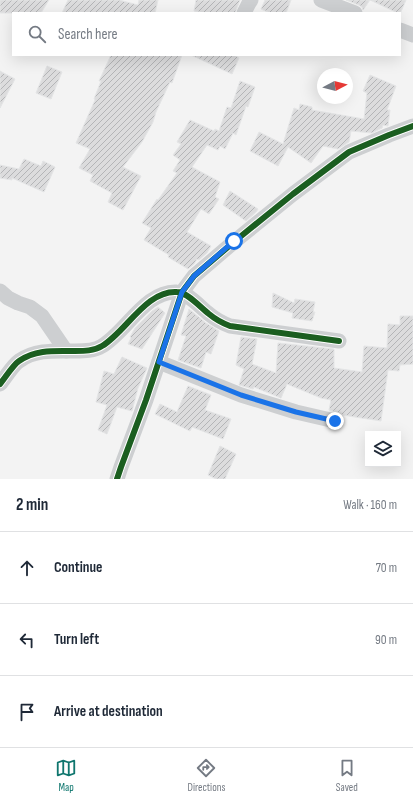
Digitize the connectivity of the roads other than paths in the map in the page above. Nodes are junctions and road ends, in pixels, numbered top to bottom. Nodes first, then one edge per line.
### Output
1 (251, 0) edge
2 (320, 0) edge
3 (244, 12) edge
4 (352, 12) edge
5 (401, 30) edge
6 (413, 36) edge
7 (413, 126) edge
8 (0, 291) edge
9 (182, 292) junction
10 (339, 341) dead end
11 (66, 351) junction
12 (159, 362) junction
13 (0, 384) edge
14 (335, 421) dead end
15 (117, 479) edge

1 - 3 street
2 - 4 street
5 - 6 street
7 - 9 street
8 - 11 street
9 - 10 street
9 - 11 street
9 - 12 street
11 - 13 street
12 - 14 street
12 - 15 street

